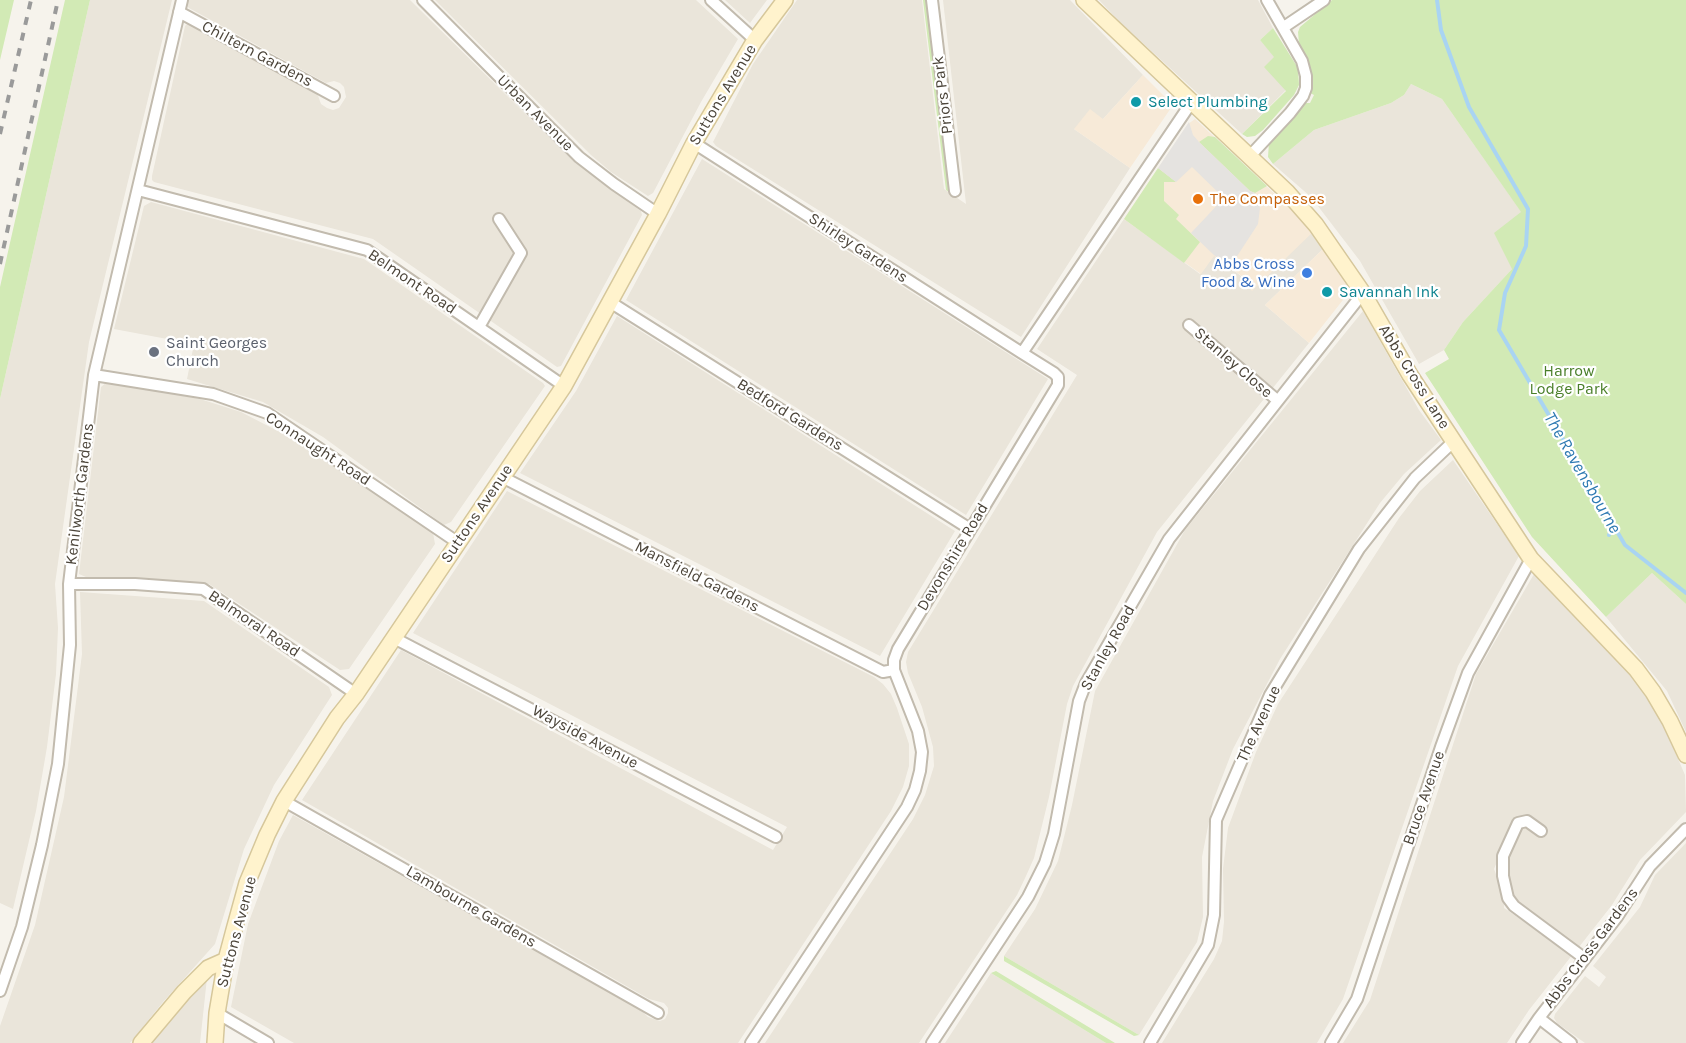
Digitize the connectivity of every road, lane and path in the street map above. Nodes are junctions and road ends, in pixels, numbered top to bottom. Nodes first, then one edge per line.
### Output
1 (182, 0) edge
2 (423, 0) edge
3 (711, 0) edge
4 (785, 0) edge
5 (932, 0) edge
6 (1267, 0) edge
7 (1324, 0) edge
8 (1090, 2) edge
9 (179, 12) junction
10 (1284, 27) junction
11 (755, 40) junction
12 (334, 96) dead end
13 (1191, 103) junction
14 (694, 143) junction
15 (1249, 157) junction
16 (138, 190) junction
17 (955, 191) dead end
18 (658, 214) junction
19 (499, 219) dead end
20 (1363, 293) junction
21 (610, 302) junction
22 (1189, 325) dead end
23 (479, 327) junction
24 (1022, 353) junction
25 (94, 375) junction
26 (564, 386) junction
27 (1277, 400) junction
28 (1454, 441) junction
29 (502, 477) junction
30 (970, 530) junction
31 (457, 542) junction
32 (1531, 559) junction
33 (69, 584) junction
34 (393, 638) junction
35 (894, 670) junction
36 (356, 694) junction
37 (1686, 755) edge
38 (284, 801) junction
39 (1686, 829) edge
40 (1541, 831) dead end
41 (776, 837) dead end
42 (1584, 958) junction
43 (226, 960) junction
44 (0, 991) edge
45 (217, 1013) junction
46 (658, 1013) dead end
47 (1539, 1018) junction
48 (141, 1043) edge
49 (215, 1043) edge
50 (268, 1043) edge
51 (752, 1043) edge
52 (932, 1043) edge
53 (1149, 1043) edge
54 (1330, 1043) edge
55 (1522, 1043) edge
56 (1571, 1043) edge

1 - 9 street, Kenilworth Gardens
2 - 18 street, Urban Avenue
3 - 11 street
4 - 11 street, Suttons Avenue
5 - 17 street, Priors Park
6 - 10 street
7 - 10 street
8 - 13 street, Abbs Cross Lane
9 - 12 street, Chiltern Gardens
9 - 16 street, Kenilworth Gardens
10 - 15 street
11 - 14 street, Suttons Avenue
13 - 15 street, Abbs Cross Lane
13 - 24 street
14 - 18 street, Suttons Avenue
14 - 24 street, Shirley Gardens
15 - 20 street, Abbs Cross Lane
16 - 23 street, Belmont Road
16 - 25 street, Kenilworth Gardens
18 - 21 street, Suttons Avenue
19 - 23 street
20 - 27 street, Stanley Road
20 - 28 street, Abbs Cross Lane
21 - 26 street, Suttons Avenue
21 - 30 street, Bedford Gardens
22 - 27 street, Stanley Close
23 - 26 street, Belmont Road
24 - 30 street, Devonshire Road
25 - 31 street, Connaught Road
25 - 33 street, Kenilworth Gardens
26 - 29 street, Suttons Avenue
27 - 52 street, Stanley Road
28 - 32 street, Abbs Cross Lane
28 - 53 street, The Avenue
29 - 31 street, Suttons Avenue
29 - 35 street, Mansfield Gardens
30 - 35 street, Devonshire Road
31 - 34 street, Suttons Avenue
32 - 37 street, Abbs Cross Lane
32 - 54 street, Bruce Avenue
33 - 36 street, Balmoral Road
33 - 44 street, Kenilworth Gardens
34 - 36 street, Suttons Avenue
34 - 41 street, Wayside Avenue
35 - 51 street
36 - 38 street, Suttons Avenue
38 - 43 street, Suttons Avenue
38 - 46 street, Lambourne Gardens
39 - 42 street, Abbs Cross Gardens
40 - 42 street
42 - 47 street, Abbs Cross Gardens
43 - 45 street, Suttons Avenue
43 - 48 street
45 - 49 street, Suttons Avenue
45 - 50 street
47 - 55 street, Abbs Cross Gardens
47 - 56 street

